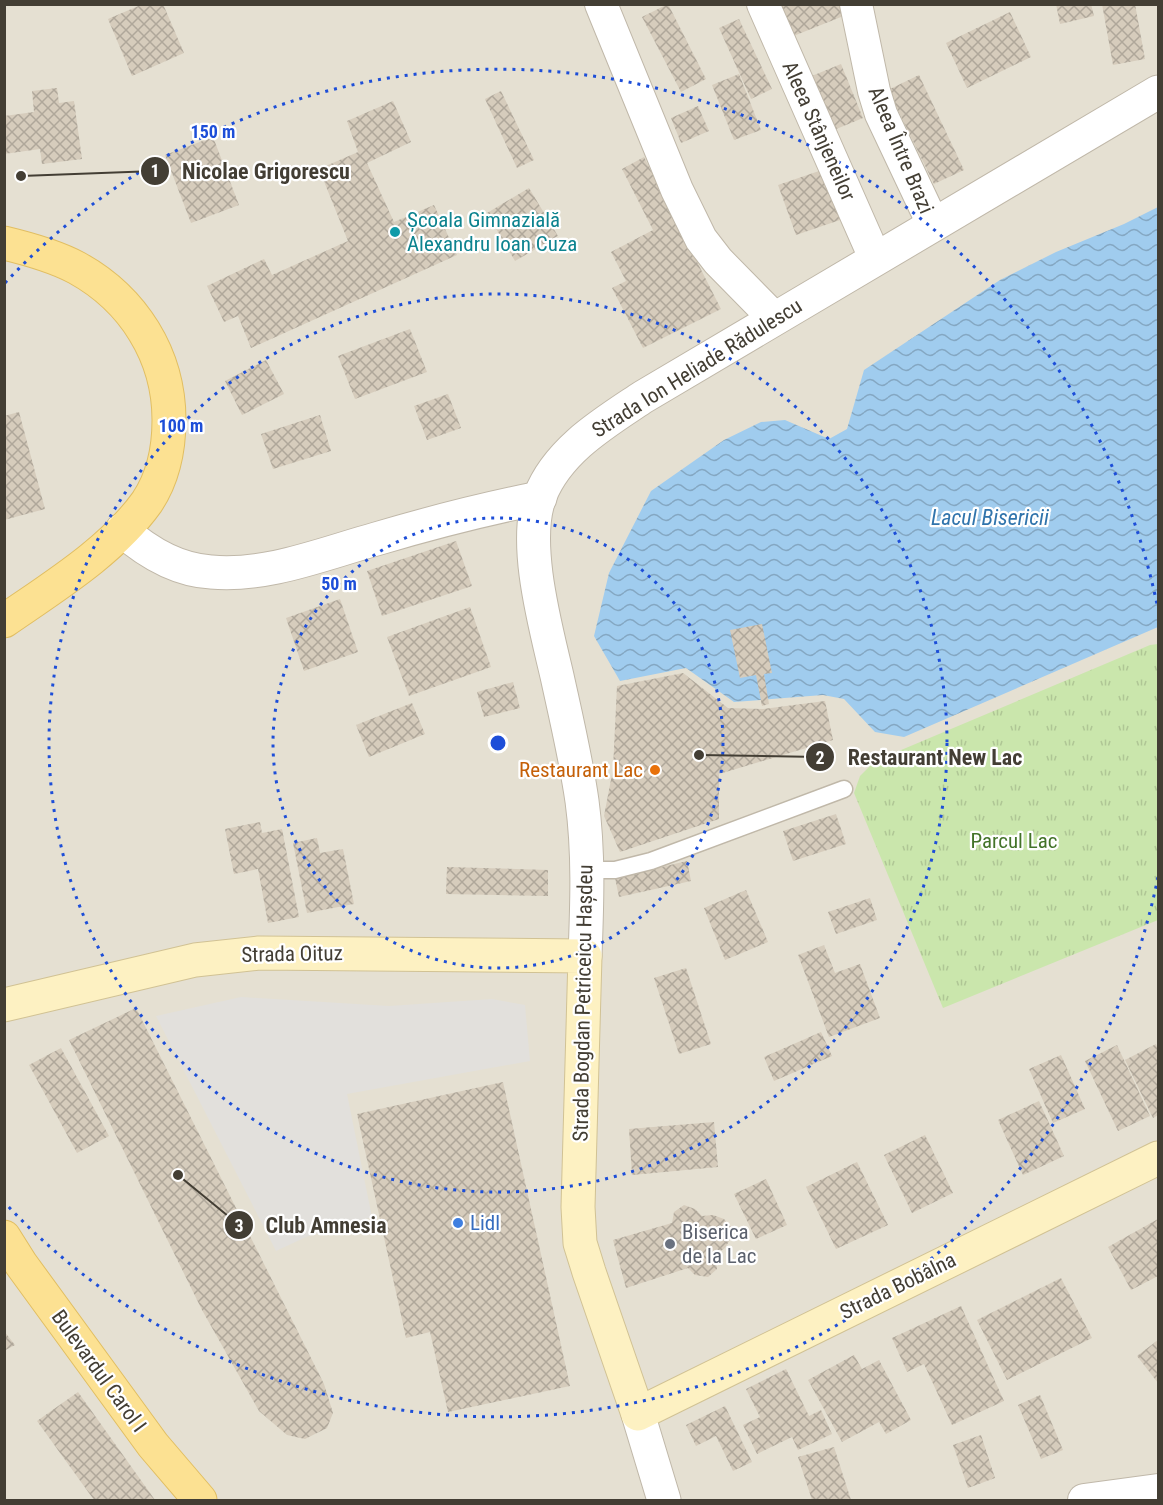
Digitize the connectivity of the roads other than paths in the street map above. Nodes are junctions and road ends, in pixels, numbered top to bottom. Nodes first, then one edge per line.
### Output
1 (601, 4) edge
2 (763, 4) edge
3 (856, 4) edge
4 (1158, 92) edge
5 (933, 224) junction
6 (4, 243) edge
7 (875, 258) junction
8 (774, 318) junction
9 (540, 498) junction
10 (122, 530) junction
11 (4, 621) edge
12 (844, 789) dead end
13 (588, 870) junction
14 (585, 956) junction
15 (4, 1005) edge
16 (1158, 1158) edge
17 (4, 1237) edge
18 (638, 1414) junction
19 (1158, 1490) edge
20 (200, 1500) edge
21 (664, 1500) edge
22 (1084, 1500) edge

1 - 8 street
2 - 7 street, Aleea Stânjeneilor
3 - 5 street, Aleea Între Brazi
4 - 5 street, Strada Ion Heliade Rădulescu
5 - 7 street, Strada Ion Heliade Rădulescu
6 - 10 main road
7 - 8 street, Strada Ion Heliade Rădulescu
8 - 9 street, Strada Ion Heliade Rădulescu
9 - 10 street
9 - 13 street, Strada Bogdan Petriceicu Hașdeu
10 - 11 main road
12 - 13 lane
13 - 14 street, Strada Bogdan Petriceicu Hașdeu
14 - 15 main road, Strada Oituz
14 - 18 main road, Strada Bogdan Petriceicu Hașdeu
16 - 18 main road, Strada Bobâlna
17 - 20 main road, Bulevardul Carol I
18 - 21 street, Strada Bogdan Petriceicu Hașdeu
19 - 22 street

